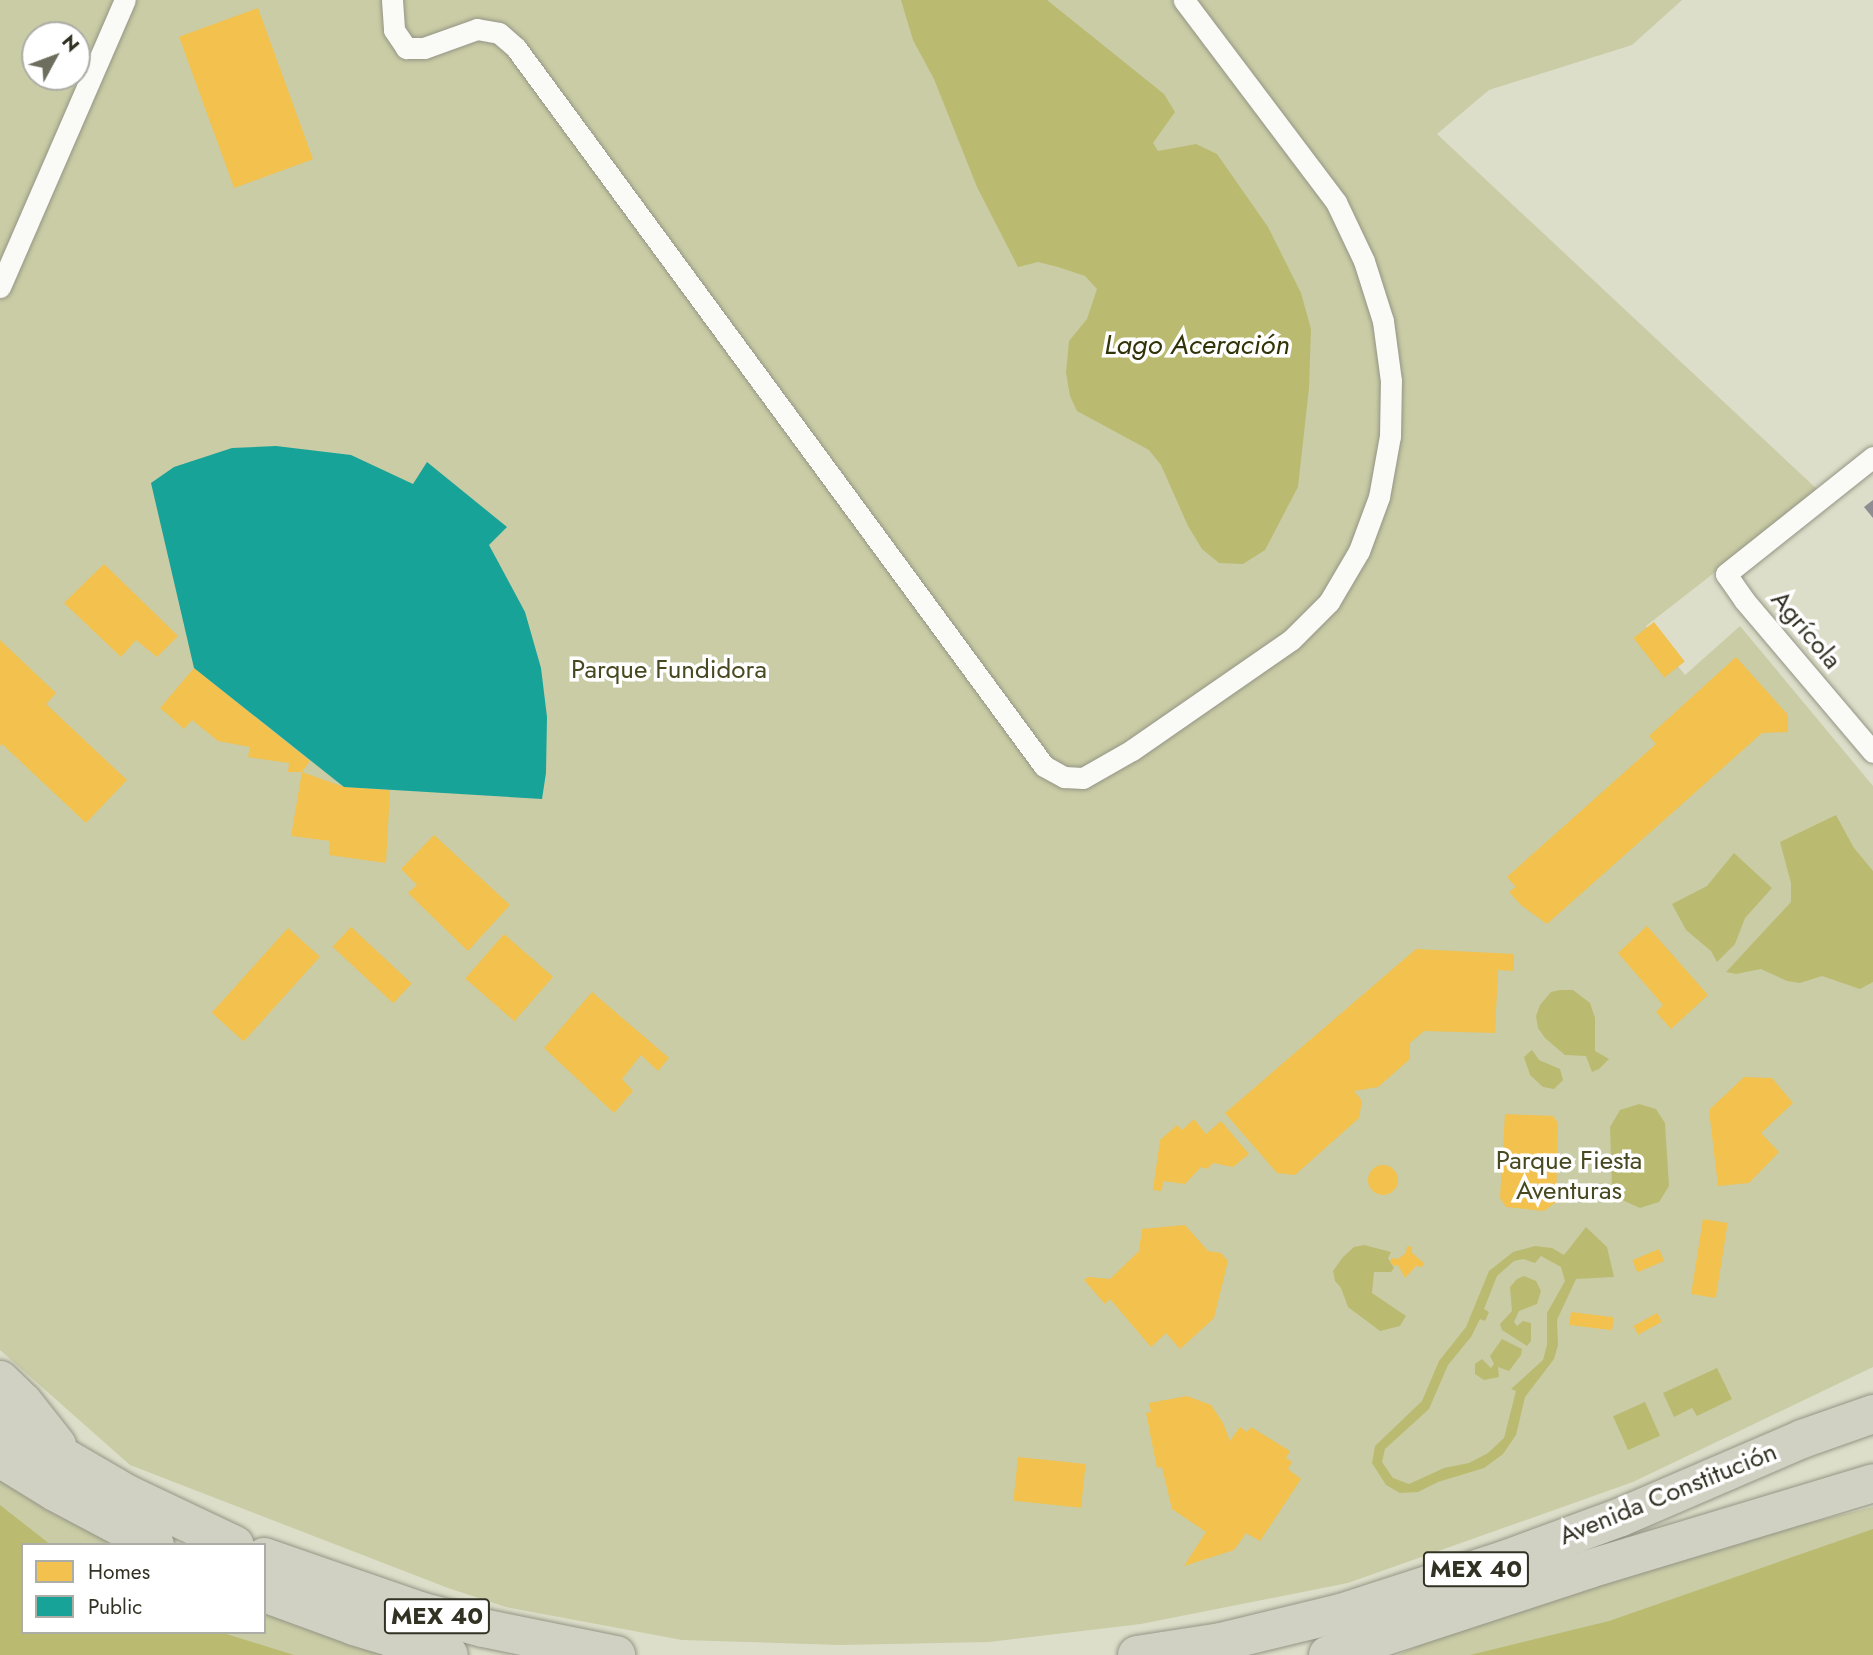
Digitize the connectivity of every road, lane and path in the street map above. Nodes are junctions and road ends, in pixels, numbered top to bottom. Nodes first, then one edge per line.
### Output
1 (125, 0) edge
2 (392, 0) edge
3 (1184, 0) edge
4 (0, 287) edge
5 (1873, 457) edge
6 (1873, 752) edge
7 (0, 1380) edge
8 (1873, 1414) edge
9 (0, 1420) edge
10 (1873, 1425) edge
11 (1802, 1439) junction
12 (0, 1458) edge
13 (72, 1463) junction
14 (1873, 1483) edge
15 (151, 1543) edge
16 (231, 1543) edge
17 (266, 1558) edge
18 (266, 1594) edge
19 (449, 1655) edge
20 (616, 1655) edge
21 (1137, 1655) edge
22 (1328, 1655) edge

1 - 4 street
2 - 3 street
5 - 6 street, Agrícola
7 - 13 highway
8 - 11 highway, Avenida Constitución / MEX 40
9 - 13 highway
10 - 11 highway
11 - 21 highway, Avenida Constitución / MEX 40
12 - 15 highway
13 - 16 highway
14 - 22 highway, Avenida Constitución / MEX 40
17 - 20 highway, MEX 40
18 - 19 highway, MEX 40

